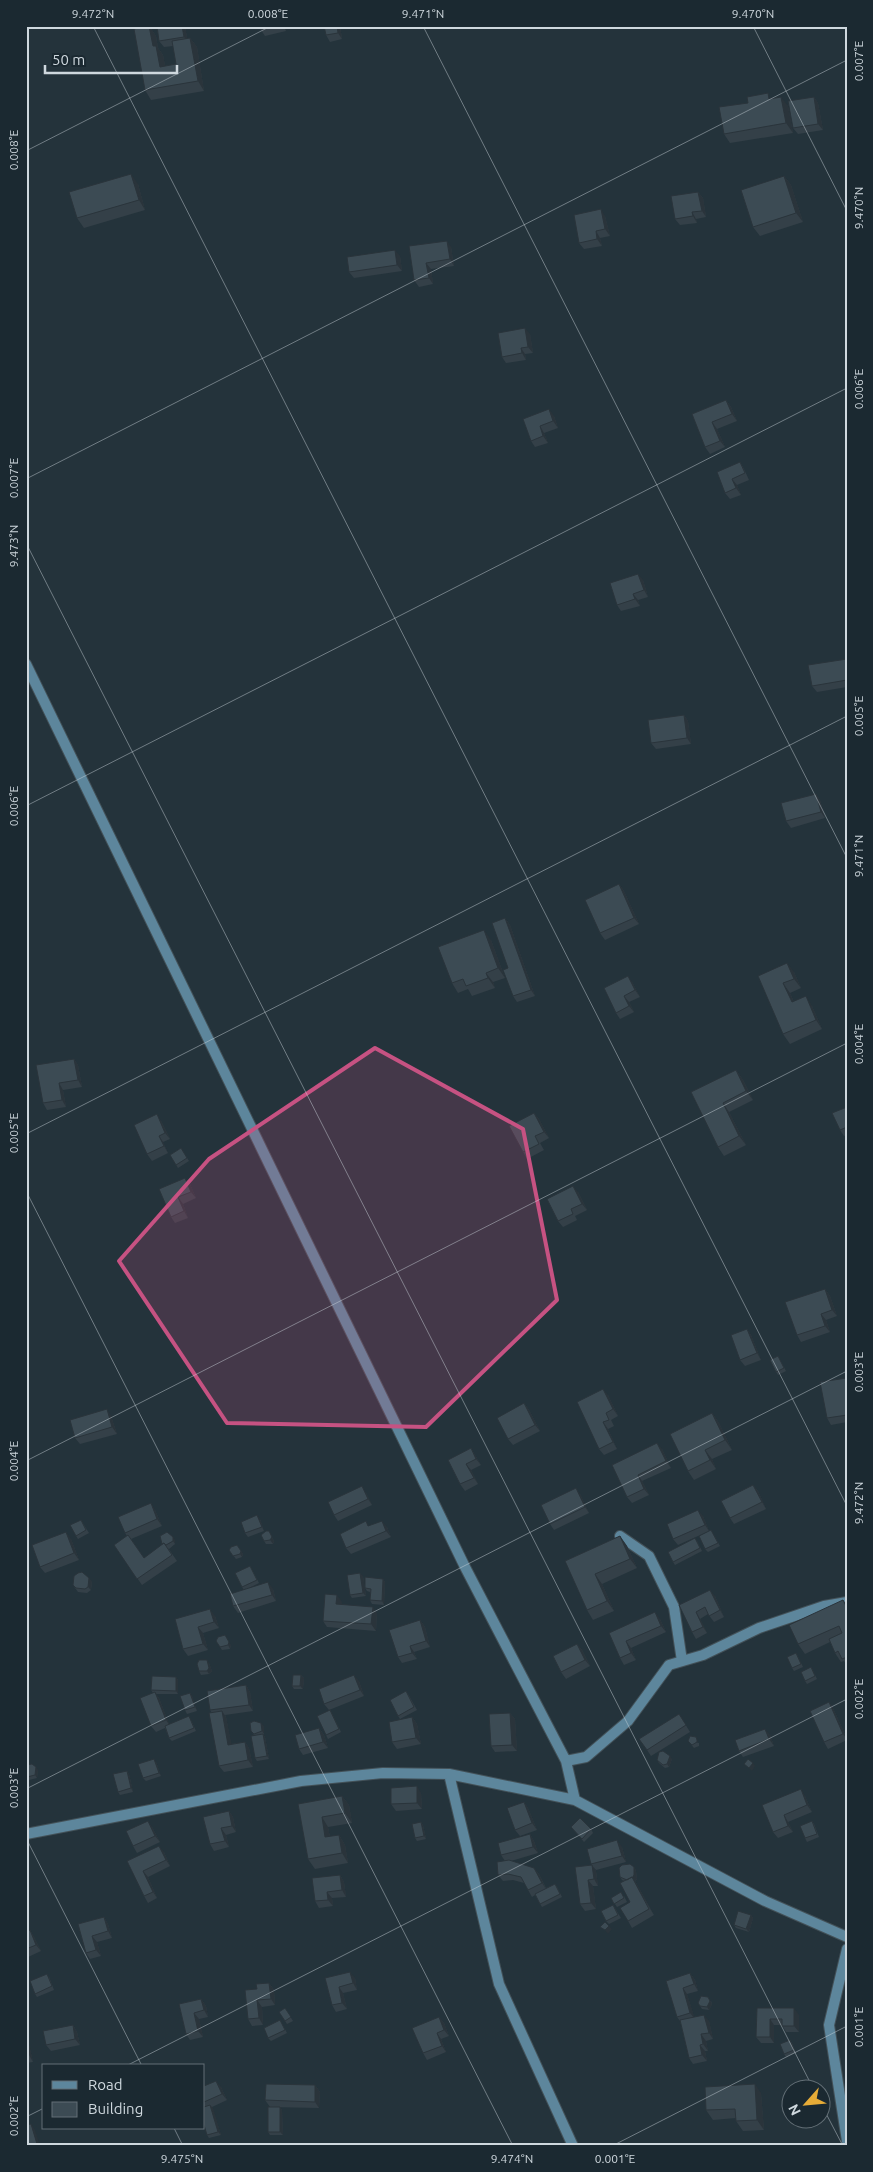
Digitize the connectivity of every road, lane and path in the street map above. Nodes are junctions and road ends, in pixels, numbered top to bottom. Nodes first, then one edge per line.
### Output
1 (26, 664) edge
2 (620, 1536) edge
3 (847, 1602) edge
4 (682, 1661) junction
5 (566, 1760) junction
6 (449, 1774) junction
7 (575, 1800) junction
8 (26, 1834) edge
9 (847, 1937) edge
10 (847, 1949) edge
11 (847, 2141) edge
12 (573, 2146) edge

1 - 5 street
2 - 4 street
3 - 4 street
4 - 5 street
5 - 7 street
6 - 7 street
6 - 8 street
6 - 12 street
7 - 9 street
10 - 11 street

